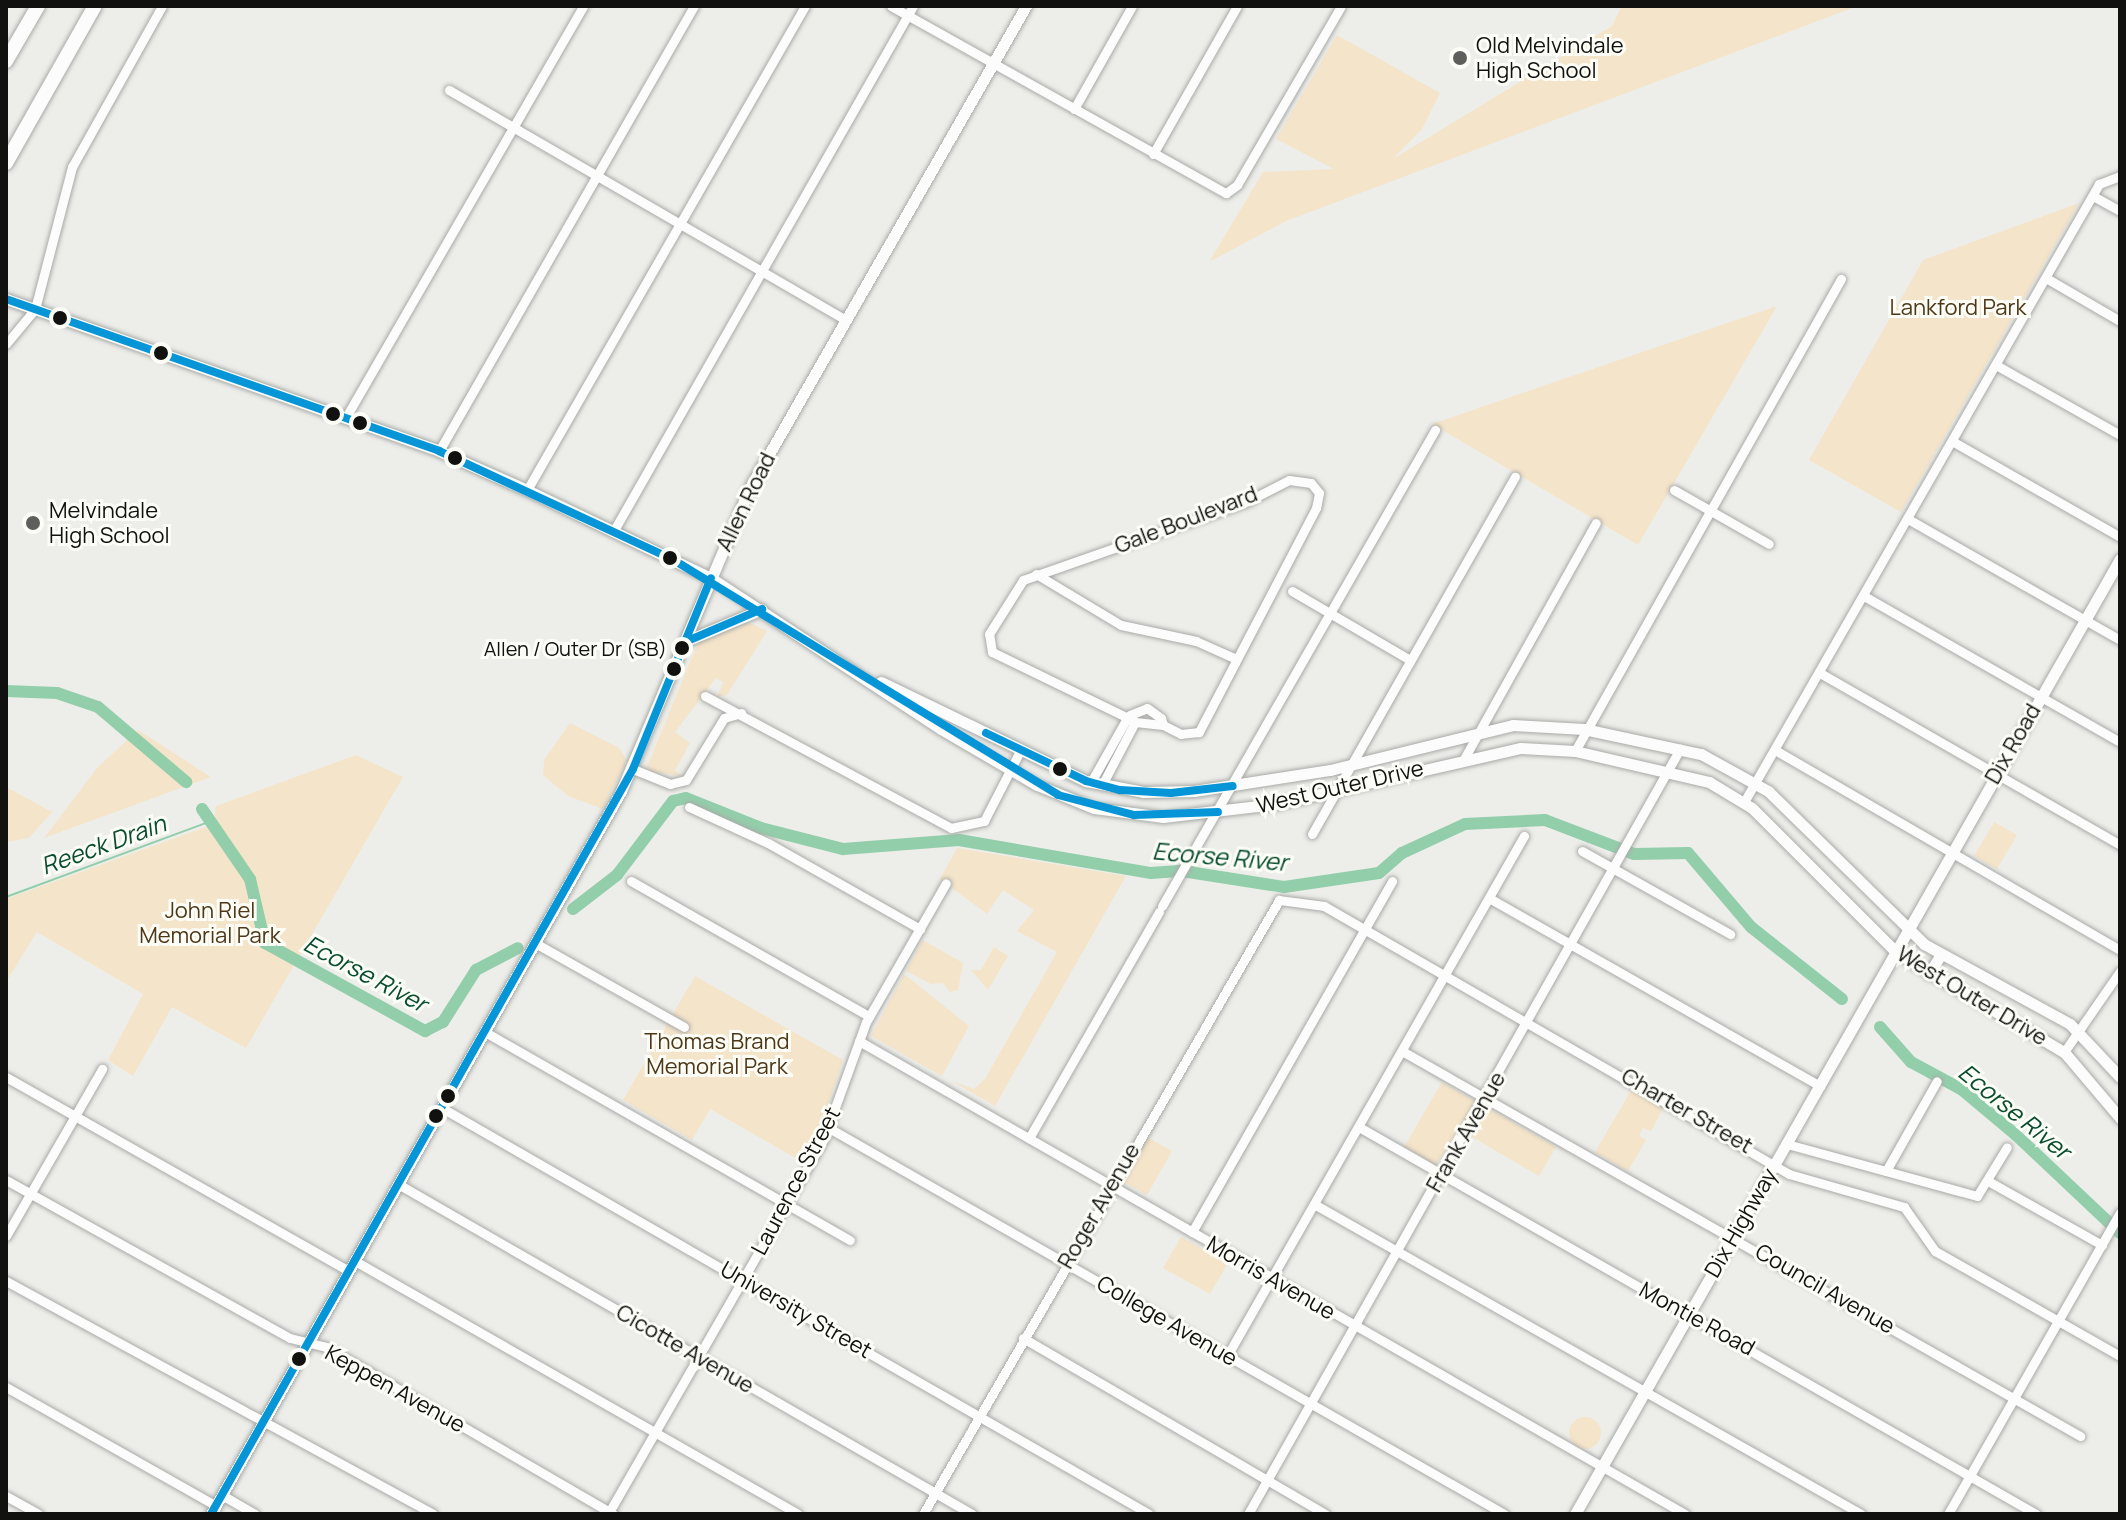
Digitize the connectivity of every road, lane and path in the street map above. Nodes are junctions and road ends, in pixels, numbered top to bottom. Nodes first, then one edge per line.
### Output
1 (38, 6) edge
2 (95, 6) edge
3 (162, 6) edge
4 (583, 6) edge
5 (694, 6) edge
6 (805, 6) edge
7 (891, 6) edge
8 (913, 6) edge
9 (1026, 6) edge
10 (1132, 6) edge
11 (1237, 6) edge
12 (1341, 6) edge
13 (909, 16) junction
14 (6, 61) edge
15 (993, 64) junction
16 (449, 90) dead end
17 (1074, 109) junction
18 (513, 127) junction
19 (1153, 154) junction
20 (6, 163) edge
21 (597, 176) junction
22 (2120, 176) edge
23 (2093, 196) junction
24 (2120, 211) edge
25 (680, 224) junction
26 (763, 271) junction
27 (2046, 278) junction
28 (1841, 279) dead end
29 (6, 299) edge
30 (35, 309) junction
31 (846, 320) junction
32 (2120, 321) edge
33 (6, 344) edge
34 (1996, 365) junction
35 (346, 417) junction
36 (1435, 430) dead end
37 (2120, 435) edge
38 (1952, 441) junction
39 (439, 451) junction
40 (1515, 477) dead end
41 (527, 490) junction
42 (1674, 490) dead end
43 (1710, 510) junction
44 (1908, 519) junction
45 (1596, 523) dead end
46 (613, 532) junction
47 (2120, 537) edge
48 (1769, 544) dead end
49 (2120, 559) edge
50 (1036, 574) junction
51 (711, 578) junction
52 (1292, 591) dead end
53 (1864, 596) junction
54 (762, 609) junction
55 (1330, 611) junction
56 (2084, 621) junction
57 (2120, 640) edge
58 (685, 642) junction
59 (1234, 658) junction
60 (1410, 660) junction
61 (1820, 673) junction
62 (865, 676) junction
63 (705, 696) dead end
64 (2040, 698) junction
65 (741, 713) junction
66 (1131, 720) junction
67 (1480, 729) junction
68 (1584, 729) junction
69 (2120, 742) edge
70 (1680, 749) junction
71 (1775, 750) junction
72 (1020, 751) junction
73 (1575, 751) junction
74 (1465, 757) junction
75 (1350, 766) junction
76 (633, 769) junction
77 (1011, 769) junction
78 (1671, 771) junction
79 (1996, 774) junction
80 (1756, 782) junction
81 (1096, 784) junction
82 (1233, 786) junction
83 (1335, 793) junction
84 (1744, 802) junction
85 (689, 807) dead end
86 (1218, 812) junction
87 (1312, 834) dead end
88 (1524, 836) dead end
89 (2120, 845) edge
90 (1582, 851) dead end
91 (1950, 853) junction
92 (1617, 868) junction
93 (631, 881) dead end
94 (1392, 881) dead end
95 (946, 883) dead end
96 (1489, 898) junction
97 (1276, 900) joint
98 (1883, 909) junction
99 (1866, 925) junction
100 (920, 929) junction
101 (1366, 929) junction
102 (1908, 931) junction
103 (1730, 934) dead end
104 (535, 943) junction
105 (1573, 945) junction
106 (2120, 950) edge
107 (1896, 952) junction
108 (1941, 954) junction
109 (2120, 971) edge
110 (1445, 973) junction
111 (1929, 974) junction
112 (1994, 984) junction
113 (1982, 1004) junction
114 (869, 1016) junction
115 (1529, 1021) junction
116 (684, 1027) dead end
117 (485, 1032) junction
118 (2082, 1033) junction
119 (859, 1041) junction
120 (1402, 1051) junction
121 (2064, 1052) junction
122 (102, 1069) dead end
123 (6, 1077) edge
124 (2120, 1077) edge
125 (1937, 1081) dead end
126 (1820, 1086) junction
127 (1486, 1098) junction
128 (442, 1108) junction
129 (76, 1116) junction
130 (2120, 1118) edge
131 (1359, 1127) junction
132 (829, 1128) junction
133 (1029, 1138) junction
134 (1787, 1144) junction
135 (2007, 1147) dead end
136 (1776, 1163) junction
137 (1886, 1171) junction
138 (1443, 1172) junction
139 (6, 1180) edge
140 (1988, 1181) junction
141 (398, 1184) junction
142 (1110, 1186) junction
143 (31, 1194) junction
144 (785, 1204) junction
145 (1314, 1204) junction
146 (2119, 1214) edge
147 (1192, 1232) junction
148 (6, 1236) edge
149 (1734, 1237) junction
150 (850, 1240) dead end
151 (2102, 1245) junction
152 (1399, 1251) junction
153 (1066, 1264) junction
154 (352, 1266) junction
155 (743, 1279) junction
156 (1271, 1279) junction
157 (6, 1281) edge
158 (1688, 1315) junction
159 (2058, 1322) junction
160 (1355, 1327) junction
161 (1023, 1338) junction
162 (308, 1343) junction
163 (1227, 1356) junction
164 (2120, 1356) edge
165 (698, 1357) junction
166 (6, 1387) edge
167 (1645, 1391) junction
168 (2014, 1399) junction
169 (1311, 1404) junction
170 (980, 1415) junction
171 (264, 1421) junction
172 (654, 1433) junction
173 (2080, 1436) dead end
174 (1602, 1467) junction
175 (1969, 1475) junction
176 (1267, 1480) junction
177 (936, 1493) junction
178 (6, 1496) edge
179 (216, 1505) edge
180 (610, 1513) edge
181 (38, 1514) edge
182 (255, 1514) edge
183 (433, 1514) edge
184 (798, 1514) edge
185 (923, 1514) edge
186 (972, 1514) edge
187 (1149, 1514) edge
188 (1248, 1514) edge
189 (1326, 1514) edge
190 (1504, 1514) edge
191 (1575, 1514) edge
192 (1685, 1514) edge
193 (1861, 1514) edge
194 (1948, 1514) edge
195 (2036, 1514) edge

1 - 14 highway
2 - 20 highway
3 - 30 street
4 - 18 street
5 - 21 street
6 - 25 street
7 - 13 street
8 - 13 street
9 - 15 main road, Allen Road
10 - 17 street
11 - 19 street
12 - 19 street
13 - 15 street
13 - 26 street
15 - 17 street
15 - 31 main road, Allen Road
16 - 18 street
17 - 19 street
18 - 21 street
18 - 35 street
21 - 25 street
21 - 39 street
22 - 23 street
23 - 24 street
23 - 27 street
25 - 26 street
25 - 41 street
26 - 31 street
26 - 46 street
27 - 32 street
27 - 34 street
28 - 43 street
29 - 30 main road
30 - 33 street
30 - 35 main road
31 - 51 main road, Allen Road
34 - 37 street
34 - 38 street
35 - 39 main road
36 - 55 street
38 - 44 street
38 - 47 street
39 - 41 main road
40 - 60 street
41 - 46 main road
42 - 43 street
43 - 48 street
43 - 68 street
44 - 53 street
44 - 56 street
45 - 67 street
46 - 51 main road
49 - 56 main road, Dix Road
50 - 59 street
50 - 59 street, Gale Boulevard
50 - 66 street, Gale Boulevard
51 - 54 main road
51 - 58 main road, Allen Road
52 - 55 street
53 - 61 street
53 - 64 street
54 - 58 main road
54 - 62 main road
55 - 60 street
55 - 82 street
56 - 57 street
56 - 64 main road, Dix Road
58 - 76 main road, Allen Road
59 - 66 street, Gale Boulevard
60 - 75 street
61 - 71 street
61 - 79 street
62 - 72 main road, West Outer Drive
62 - 77 main road, West Outer Drive
63 - 65 street
64 - 69 street
64 - 79 main road, Dix Road
65 - 76 street
65 - 77 street
66 - 81 street
67 - 68 main road, West Outer Drive
67 - 74 street
67 - 75 main road, West Outer Drive
68 - 70 main road, West Outer Drive
68 - 73 street
70 - 78 street, Frank Avenue
70 - 80 main road, West Outer Drive
71 - 80 street
71 - 91 street
72 - 77 street
72 - 81 main road, West Outer Drive
73 - 74 main road, West Outer Drive
73 - 78 main road, West Outer Drive
74 - 83 main road, West Outer Drive
75 - 82 main road, West Outer Drive
75 - 83 street
76 - 104 main road, Allen Road
77 - 86 main road, West Outer Drive
78 - 84 main road, West Outer Drive
78 - 92 street, Frank Avenue
79 - 89 street
79 - 91 main road, Dix Road
80 - 84 street
80 - 98 main road, West Outer Drive
81 - 82 main road, West Outer Drive
82 - 86 street
83 - 86 main road, West Outer Drive
83 - 87 street
84 - 99 main road, West Outer Drive
85 - 100 street
86 - 133 street
88 - 96 street
90 - 92 street
91 - 102 main road, Dix Road
91 - 106 street
92 - 103 street
92 - 105 street, Frank Avenue
93 - 114 street
94 - 101 street
95 - 100 street, Laurence Street
96 - 105 street
96 - 110 street
97 - 101 street, Charter Street
97 - 142 street, Roger Avenue
98 - 99 main road
98 - 102 main road, West Outer Drive
99 - 107 main road, West Outer Drive
100 - 114 street, Laurence Street
101 - 110 street, Charter Street
101 - 147 street
102 - 107 main road, Dix Highway
102 - 108 main road, West Outer Drive
104 - 116 street
104 - 117 main road, Allen Road
105 - 115 street, Frank Avenue
105 - 126 street
107 - 111 main road, West Outer Drive
107 - 126 main road, Dix Highway
108 - 111 main road
108 - 112 main road, West Outer Drive
109 - 118 street
110 - 115 street, Charter Street
110 - 120 street
111 - 113 main road, West Outer Drive
112 - 113 main road
112 - 118 main road, West Outer Drive
113 - 121 main road, West Outer Drive
114 - 119 street, Laurence Street
115 - 127 street, Frank Avenue
115 - 136 street, Charter Street
117 - 128 main road, Allen Road
117 - 144 street
118 - 121 street
118 - 124 main road, West Outer Drive
119 - 132 street, Laurence Street
119 - 133 street, Morris Avenue
120 - 127 street, Council Avenue
120 - 131 street
121 - 130 main road, West Outer Drive
122 - 129 street
123 - 129 street
125 - 137 street
126 - 134 main road, Dix Highway
127 - 138 street, Frank Avenue
127 - 149 street, Council Avenue
128 - 141 main road, Allen Road
128 - 155 street, University Street
129 - 143 street
129 - 154 street
131 - 138 street, Montie Road
131 - 145 street
132 - 144 street, Laurence Street
132 - 153 street, College Avenue
133 - 142 street, Morris Avenue
134 - 136 main road, Dix Highway
134 - 137 street
135 - 140 street
136 - 149 main road, Dix Highway
136 - 159 street, Charter Street
137 - 140 street
138 - 152 street, Frank Avenue
138 - 158 street, Montie Road
139 - 143 street, Keppen Avenue
140 - 151 street
141 - 154 main road, Allen Road
141 - 165 street, Cicotte Avenue
142 - 147 street, Morris Avenue
142 - 153 street, Roger Avenue
143 - 148 street
143 - 162 street, Keppen Avenue
144 - 150 street
144 - 155 street, Laurence Street
145 - 152 street
145 - 156 street
146 - 151 street
147 - 156 street, Morris Avenue
149 - 158 main road, Dix Highway
149 - 168 street, Council Avenue
151 - 159 street
152 - 160 street, Frank Avenue
152 - 167 street
153 - 161 street, Roger Avenue
153 - 163 street, College Avenue
154 - 162 main road, Allen Road
154 - 172 street
155 - 165 street, Laurence Street
155 - 170 street, University Street
156 - 160 street, Morris Avenue
156 - 163 street
157 - 171 street
158 - 167 main road, Dix Highway
158 - 175 street, Montie Road
159 - 164 street, Charter Street
159 - 168 street
160 - 169 street, Frank Avenue
160 - 174 street, Morris Avenue
161 - 170 street, Roger Avenue
161 - 176 street
162 - 171 main road, Allen Road
162 - 180 street, Keppen Avenue
163 - 169 street, College Avenue
165 - 172 street, Laurence Street
165 - 177 street, Cicotte Avenue
166 - 179 street
167 - 174 main road, Dix Highway
167 - 193 street
168 - 173 street, Council Avenue
168 - 175 street
169 - 176 street, Frank Avenue
169 - 190 street, College Avenue
170 - 177 street, Roger Avenue
170 - 187 street, University Street
171 - 179 main road, Allen Road
171 - 183 street
172 - 180 street, Laurence Street
172 - 184 street
174 - 191 main road, Dix Highway
174 - 192 street, Morris Avenue
175 - 194 street
175 - 195 street, Montie Road
176 - 188 street, Frank Avenue
176 - 189 street
177 - 185 street, Roger Avenue
177 - 186 street, Cicotte Avenue
178 - 181 street
179 - 182 street

